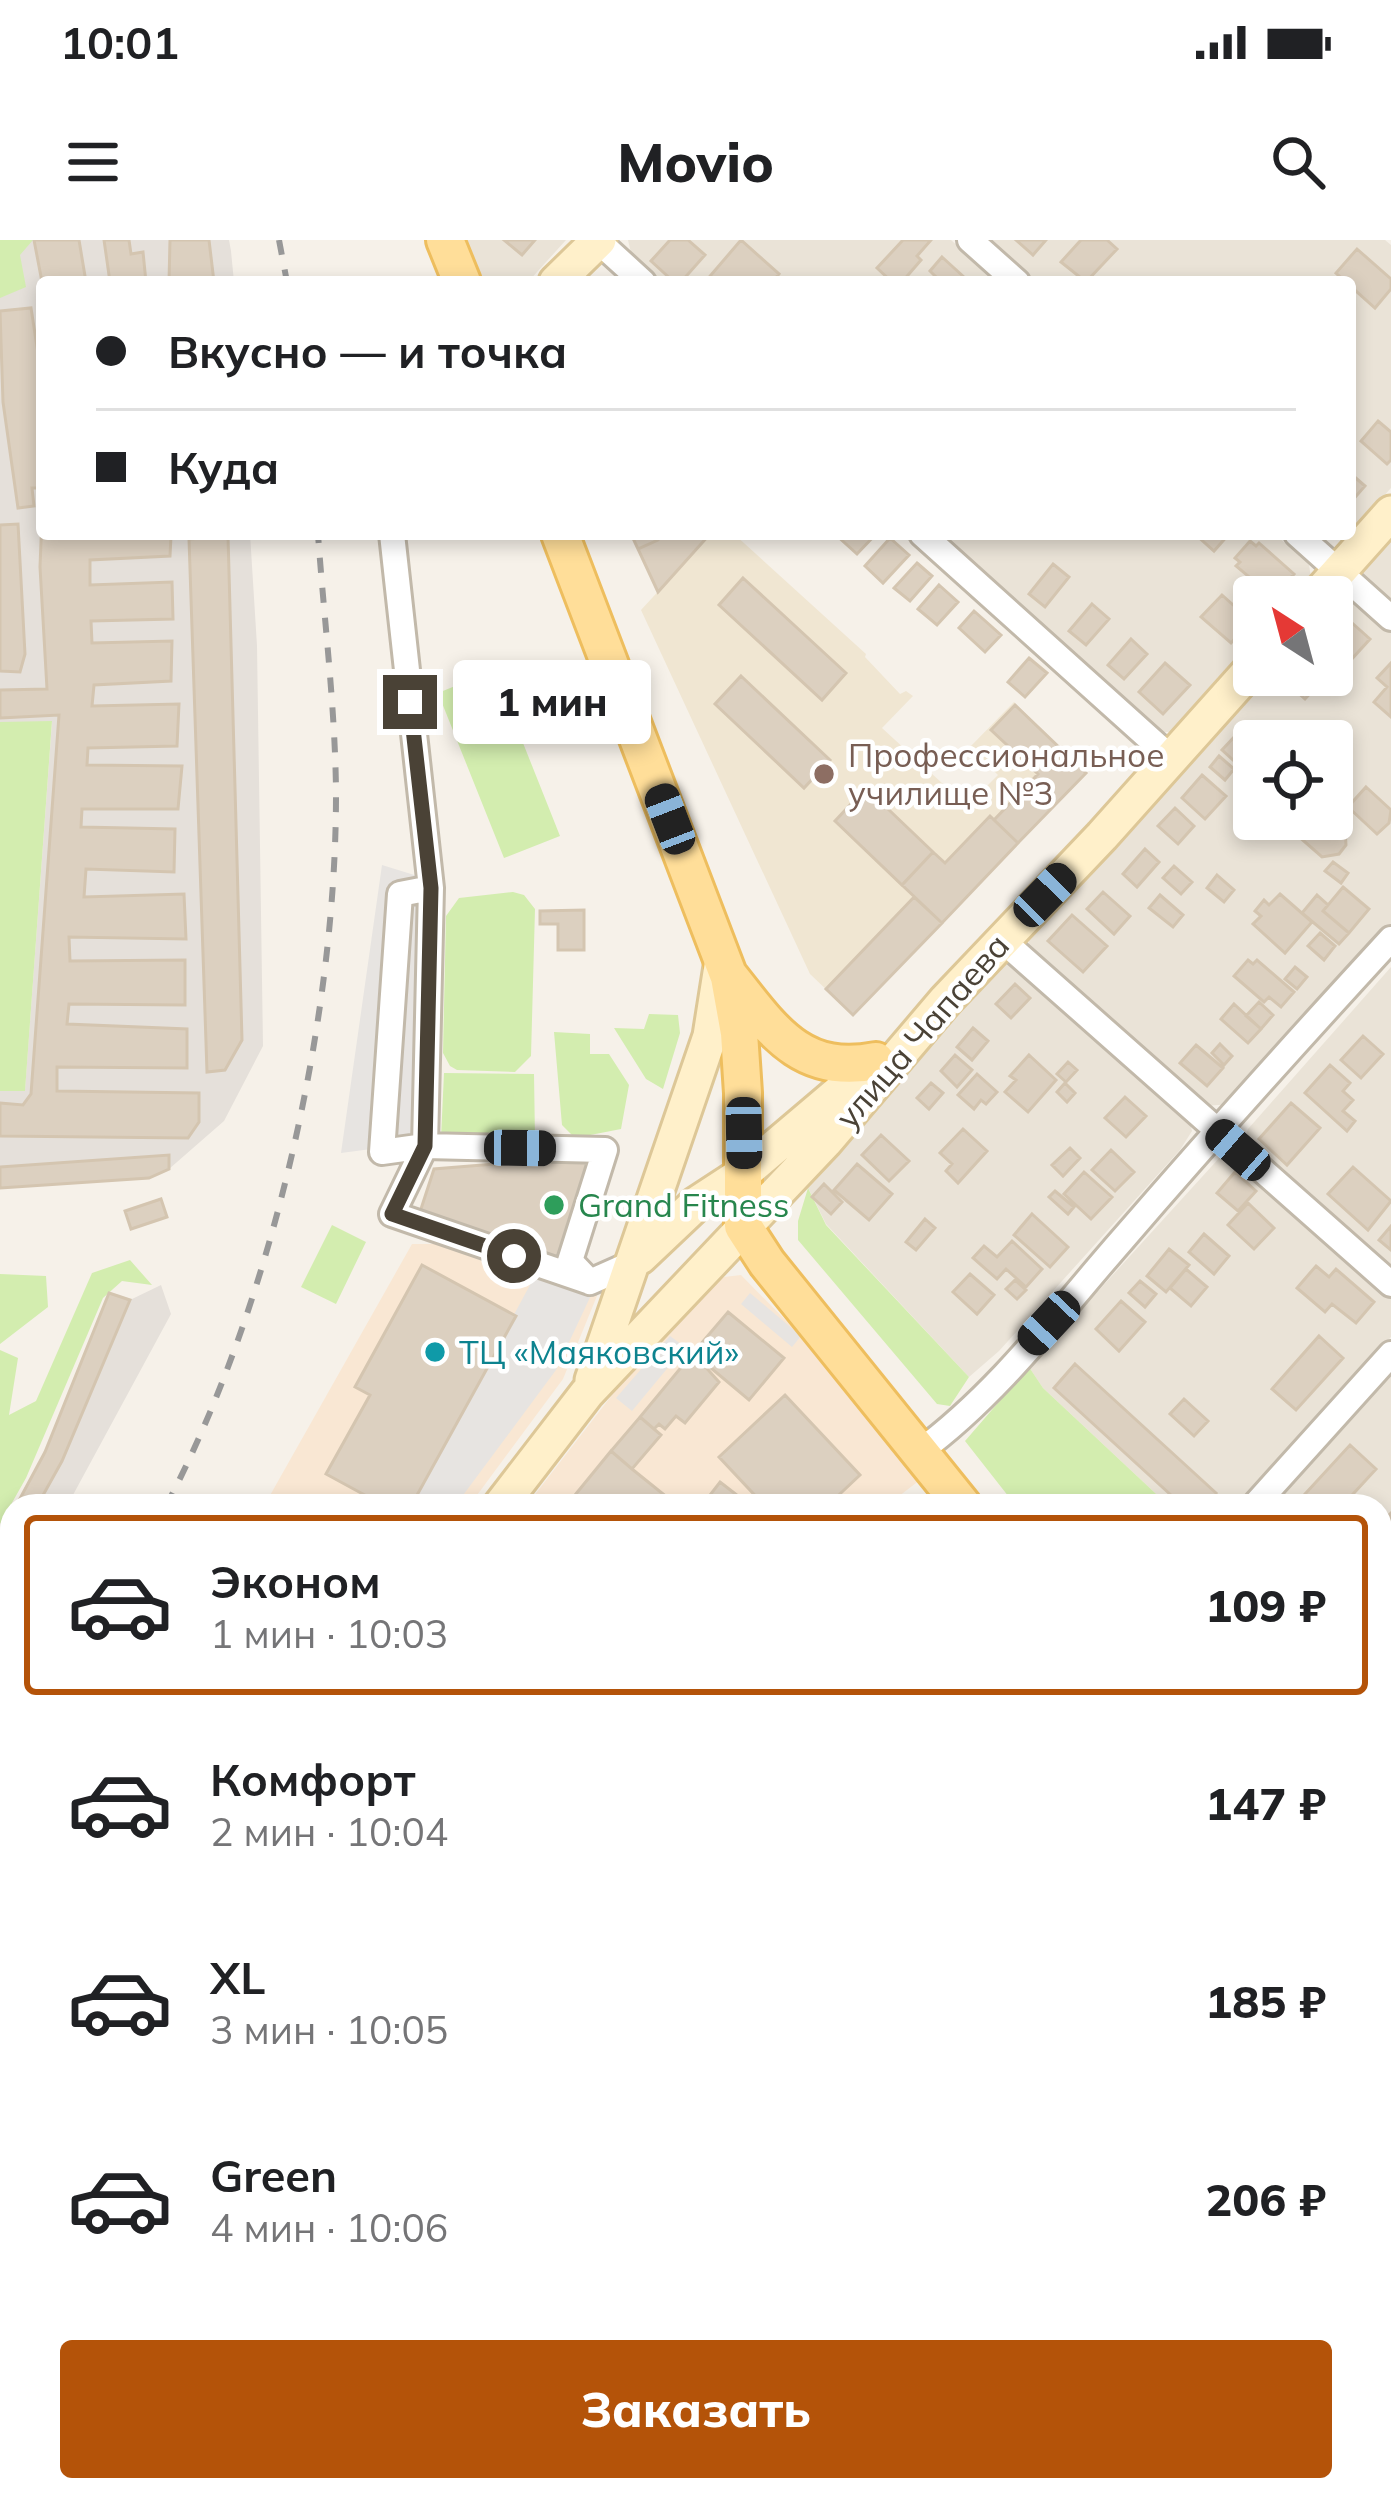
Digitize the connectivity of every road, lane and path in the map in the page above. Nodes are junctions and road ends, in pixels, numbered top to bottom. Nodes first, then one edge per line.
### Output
1 (445, 240) edge
2 (970, 240) edge
3 (599, 241) edge
4 (460, 276) edge
5 (562, 276) edge
6 (637, 276) edge
7 (1010, 276) edge
8 (1391, 513) edge
9 (393, 540) edge
10 (562, 540) edge
11 (929, 540) edge
12 (1304, 540) edge
13 (1339, 572) junction
14 (1335, 576) edge
15 (1391, 618) edge
16 (1233, 689) edge
17 (1171, 758) junction
18 (431, 888) junction
19 (1391, 939) edge
20 (1002, 940) junction
21 (726, 966) junction
22 (946, 1000) junction
23 (875, 1060) junction
24 (1216, 1131) junction
25 (425, 1146) junction
26 (745, 1172) junction
27 (743, 1226) junction
28 (635, 1262) junction
29 (590, 1282) junction
30 (1391, 1284) edge
31 (1391, 1354) edge
32 (587, 1393) junction
33 (919, 1452) junction
34 (509, 1494) edge
35 (953, 1494) edge
36 (1265, 1494) edge

1 - 4 main road
2 - 7 street
3 - 5 main road
3 - 6 street
8 - 13 main road
9 - 18 street
10 - 21 main road
11 - 17 street
12 - 13 street
13 - 14 main road
13 - 15 street
16 - 17 main road, улица Чапаева
17 - 20 main road, улица Чапаева
18 - 25 street
18 - 25 street
19 - 24 street
20 - 22 main road, улица Чапаева
20 - 24 street
21 - 23 main road
21 - 26 main road
21 - 28 main road
22 - 23 main road
22 - 27 main road, улица Чапаева
23 - 26 main road
24 - 30 street
24 - 33 street
25 - 29 street
25 - 29 street
26 - 27 main road
26 - 28 main road
27 - 32 main road, улица Чапаева
27 - 33 main road
28 - 29 street
28 - 32 main road
31 - 36 street
32 - 34 main road
33 - 35 main road

